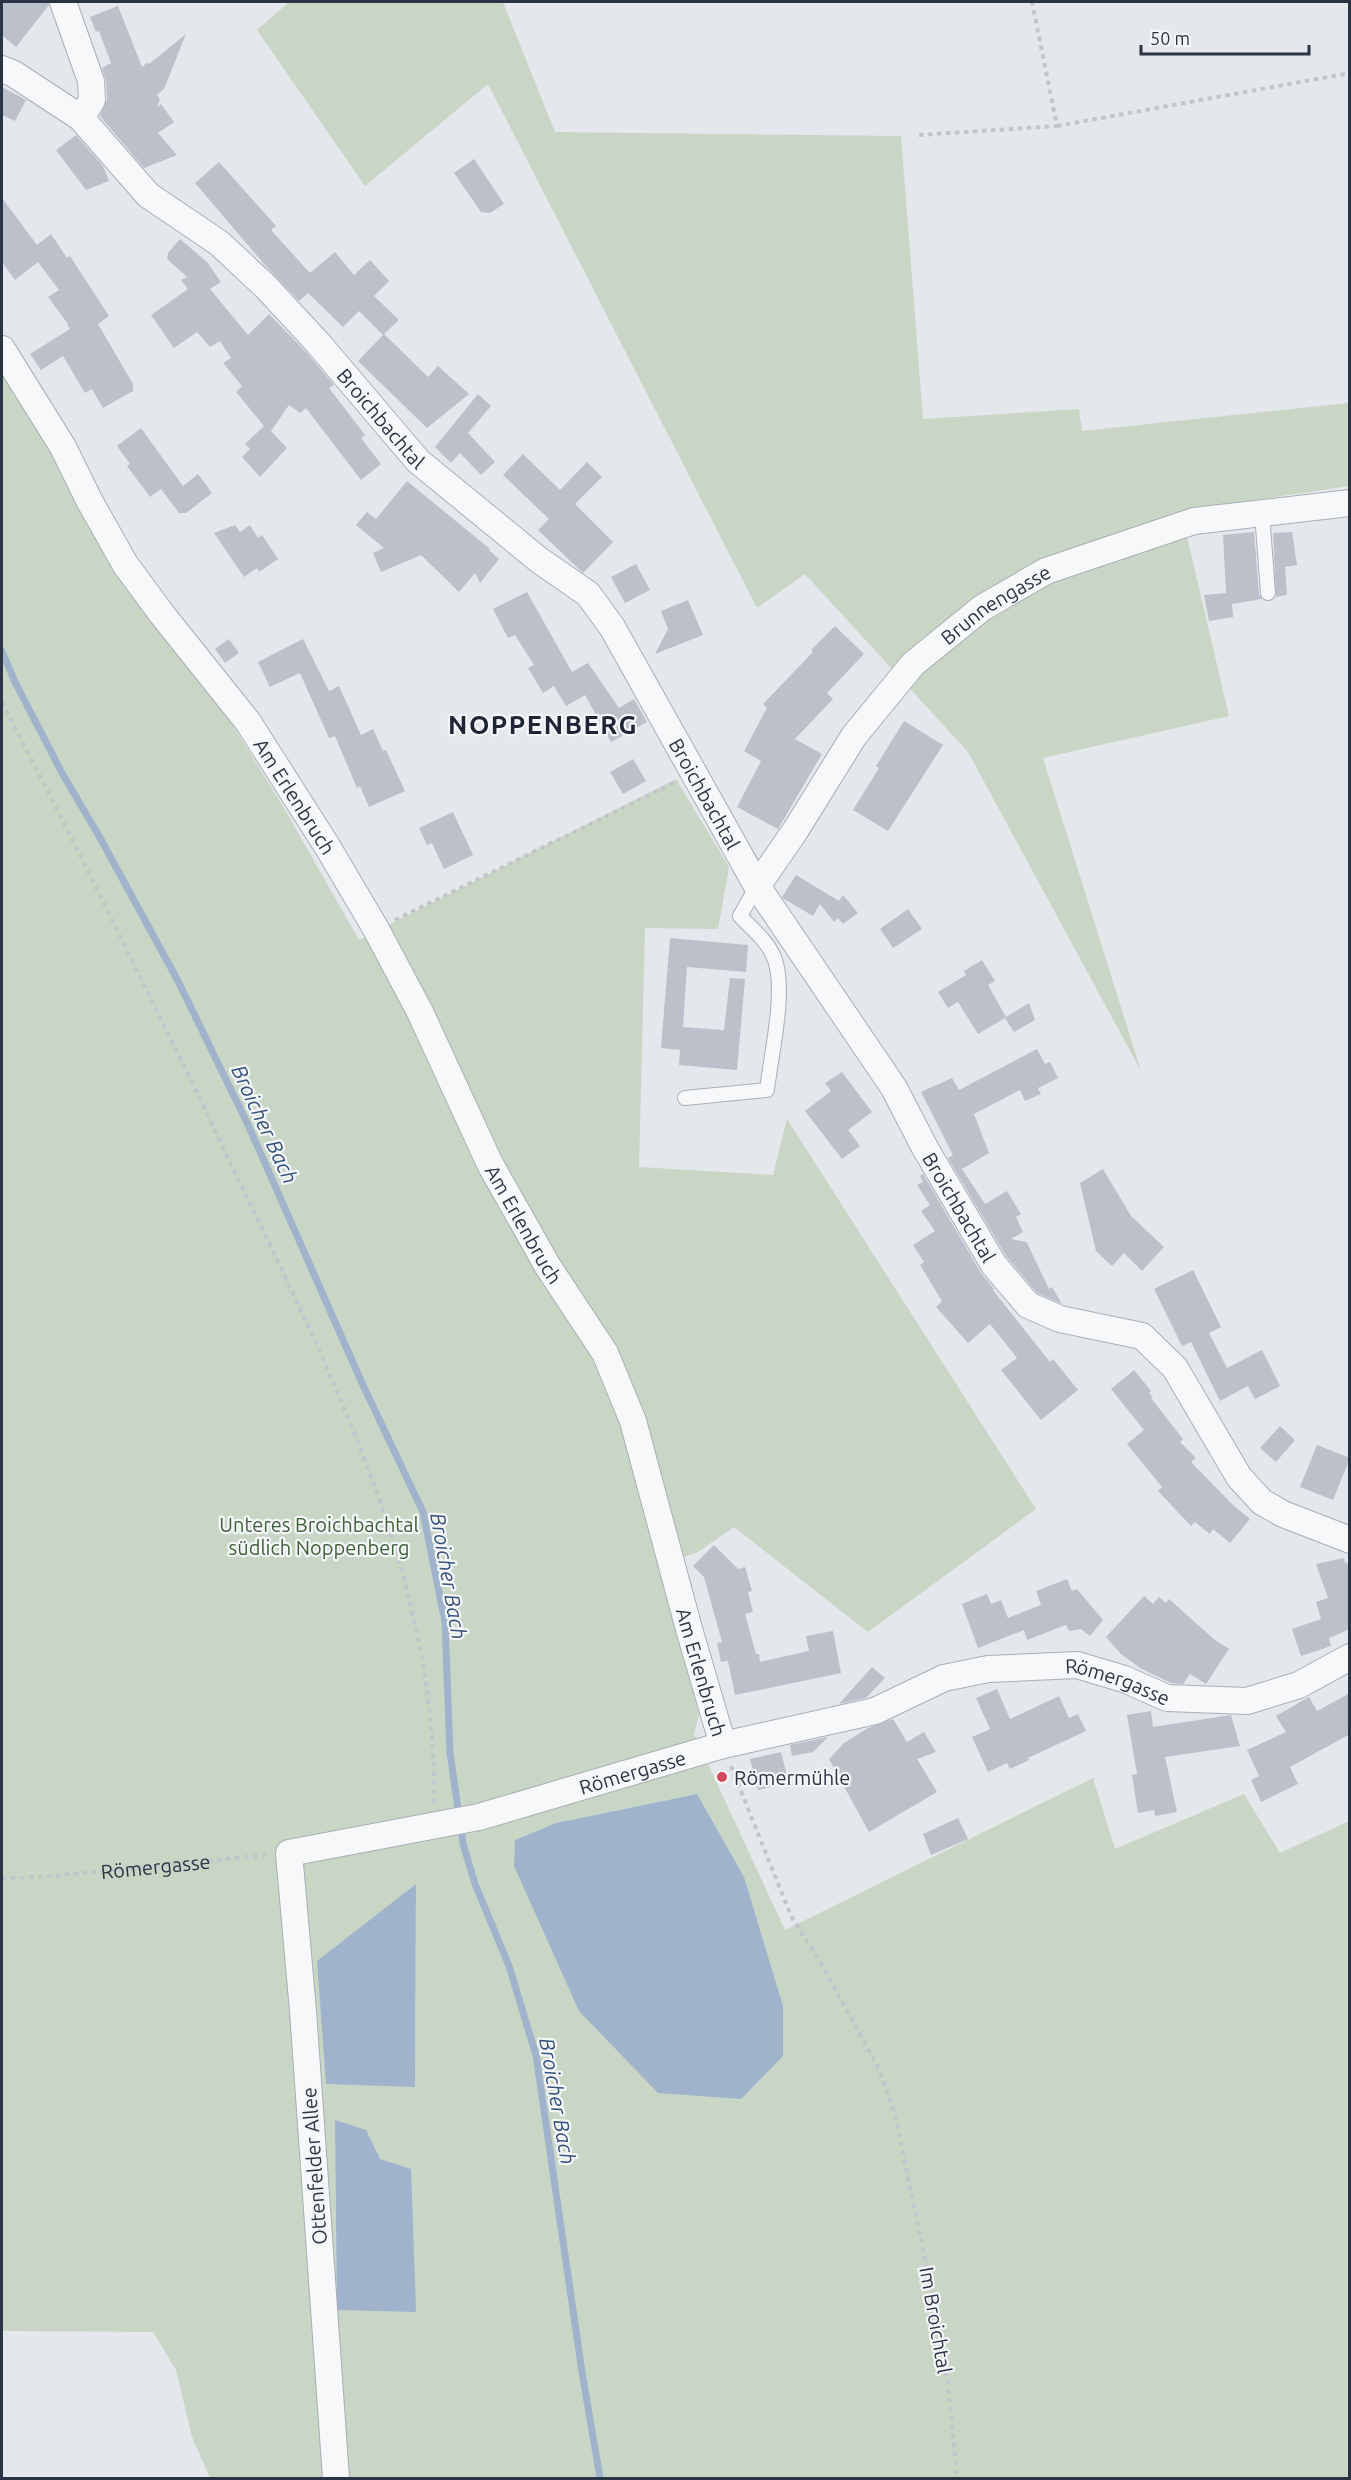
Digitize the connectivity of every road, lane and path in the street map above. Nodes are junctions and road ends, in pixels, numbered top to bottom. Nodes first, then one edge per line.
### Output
1 (63, 2) edge
2 (1032, 2) edge
3 (2, 69) edge
4 (1350, 73) edge
5 (81, 118) junction
6 (1057, 126) junction
7 (919, 135) dead end
8 (2, 349) edge
9 (1350, 502) edge
10 (1262, 513) junction
11 (1268, 593) dead end
12 (2, 702) edge
13 (694, 773) junction
14 (757, 886) junction
15 (376, 929) junction
16 (684, 1098) dead end
17 (1350, 1540) edge
18 (1350, 1658) edge
19 (723, 1745) junction
20 (440, 1824) junction
21 (289, 1853) junction
22 (2, 1878) edge
23 (906, 2163) joint
24 (336, 2478) edge
25 (957, 2478) edge

1 - 5 street
2 - 6 path
3 - 5 street, Broichbachtal
4 - 6 path
5 - 13 street, Broichbachtal
6 - 7 path
8 - 15 street, Am Erlenbruch
9 - 10 street, Brunnengasse
10 - 11 lane
10 - 14 street, Brunnengasse
12 - 20 path
13 - 14 street, Broichbachtal
13 - 15 path
14 - 16 lane
14 - 17 street, Broichbachtal
15 - 19 street, Am Erlenbruch
18 - 19 street, Römergasse
19 - 20 street, Römergasse
19 - 23 path, Am Erlenbruch
20 - 21 street, Römergasse
21 - 22 path, Römergasse
21 - 24 street, Ottenfelder Allee
23 - 25 path, Im Broichtal

